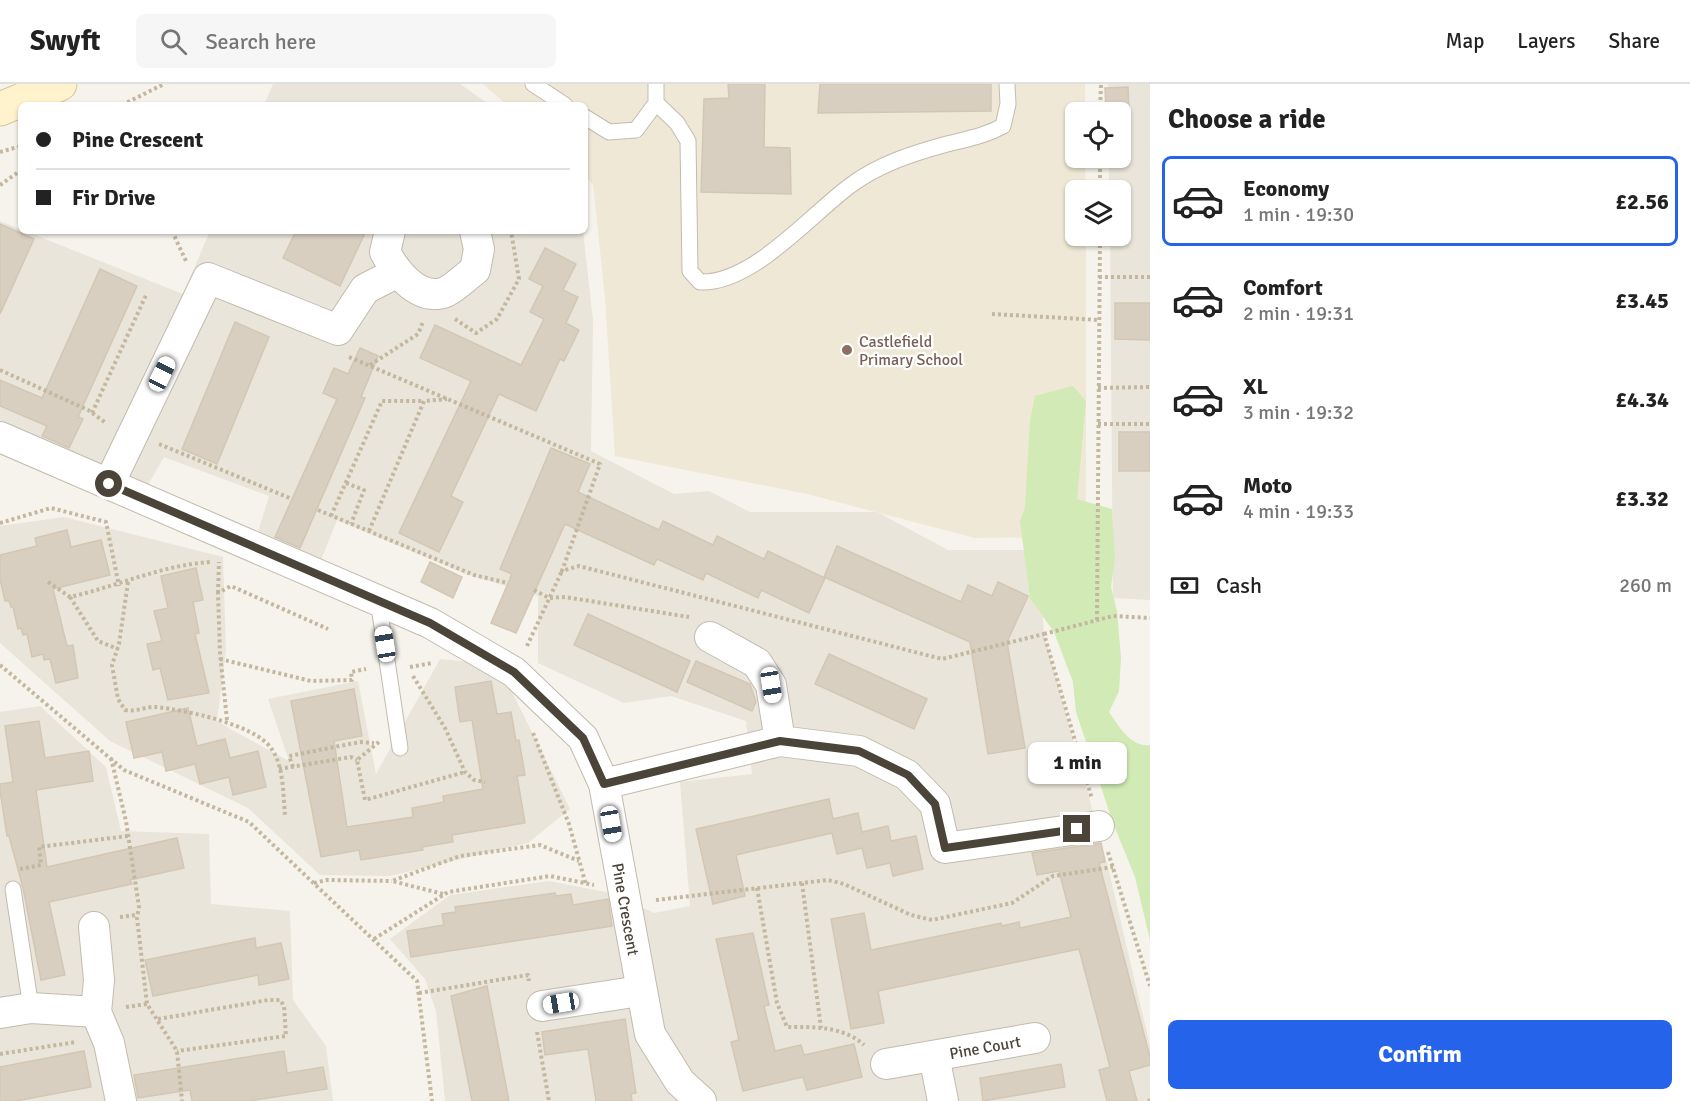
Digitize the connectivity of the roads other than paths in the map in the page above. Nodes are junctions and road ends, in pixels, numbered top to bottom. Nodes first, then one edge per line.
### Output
1 (60, 84) edge
2 (532, 84) edge
3 (656, 84) edge
4 (1008, 84) edge
5 (561, 102) edge
6 (656, 103) junction
7 (0, 109) edge
8 (588, 119) edge
9 (389, 234) edge
10 (476, 234) edge
11 (396, 273) junction
12 (0, 436) edge
13 (109, 484) junction
14 (378, 600) junction
15 (702, 621) road end
16 (780, 741) junction
17 (399, 743) road end
18 (604, 784) junction
19 (1099, 826) road end
20 (13, 889) road end
21 (94, 927) dead end
22 (640, 991) junction
23 (31, 1008) junction
24 (536, 1008) road end
25 (96, 1012) junction
26 (0, 1013) edge
27 (1035, 1038) dead end
28 (934, 1056) junction
29 (886, 1064) road end
30 (121, 1101) edge
31 (701, 1101) edge
32 (943, 1101) edge

1 - 7 street
2 - 5 lane
3 - 6 lane
4 - 6 lane
6 - 8 lane
9 - 11 street
10 - 11 street
11 - 13 street
12 - 13 street, Pine Crescent
13 - 14 street, Pine Crescent
14 - 17 lane
14 - 18 street, Pine Crescent
15 - 16 street
16 - 18 street
16 - 19 street
18 - 22 street, Pine Crescent
20 - 23 lane
21 - 25 street
22 - 24 street
22 - 31 street, Pine Crescent
23 - 25 street
23 - 26 street
25 - 30 street
27 - 28 street, Pine Court
28 - 29 street, Pine Court
28 - 32 street, Pine Court

